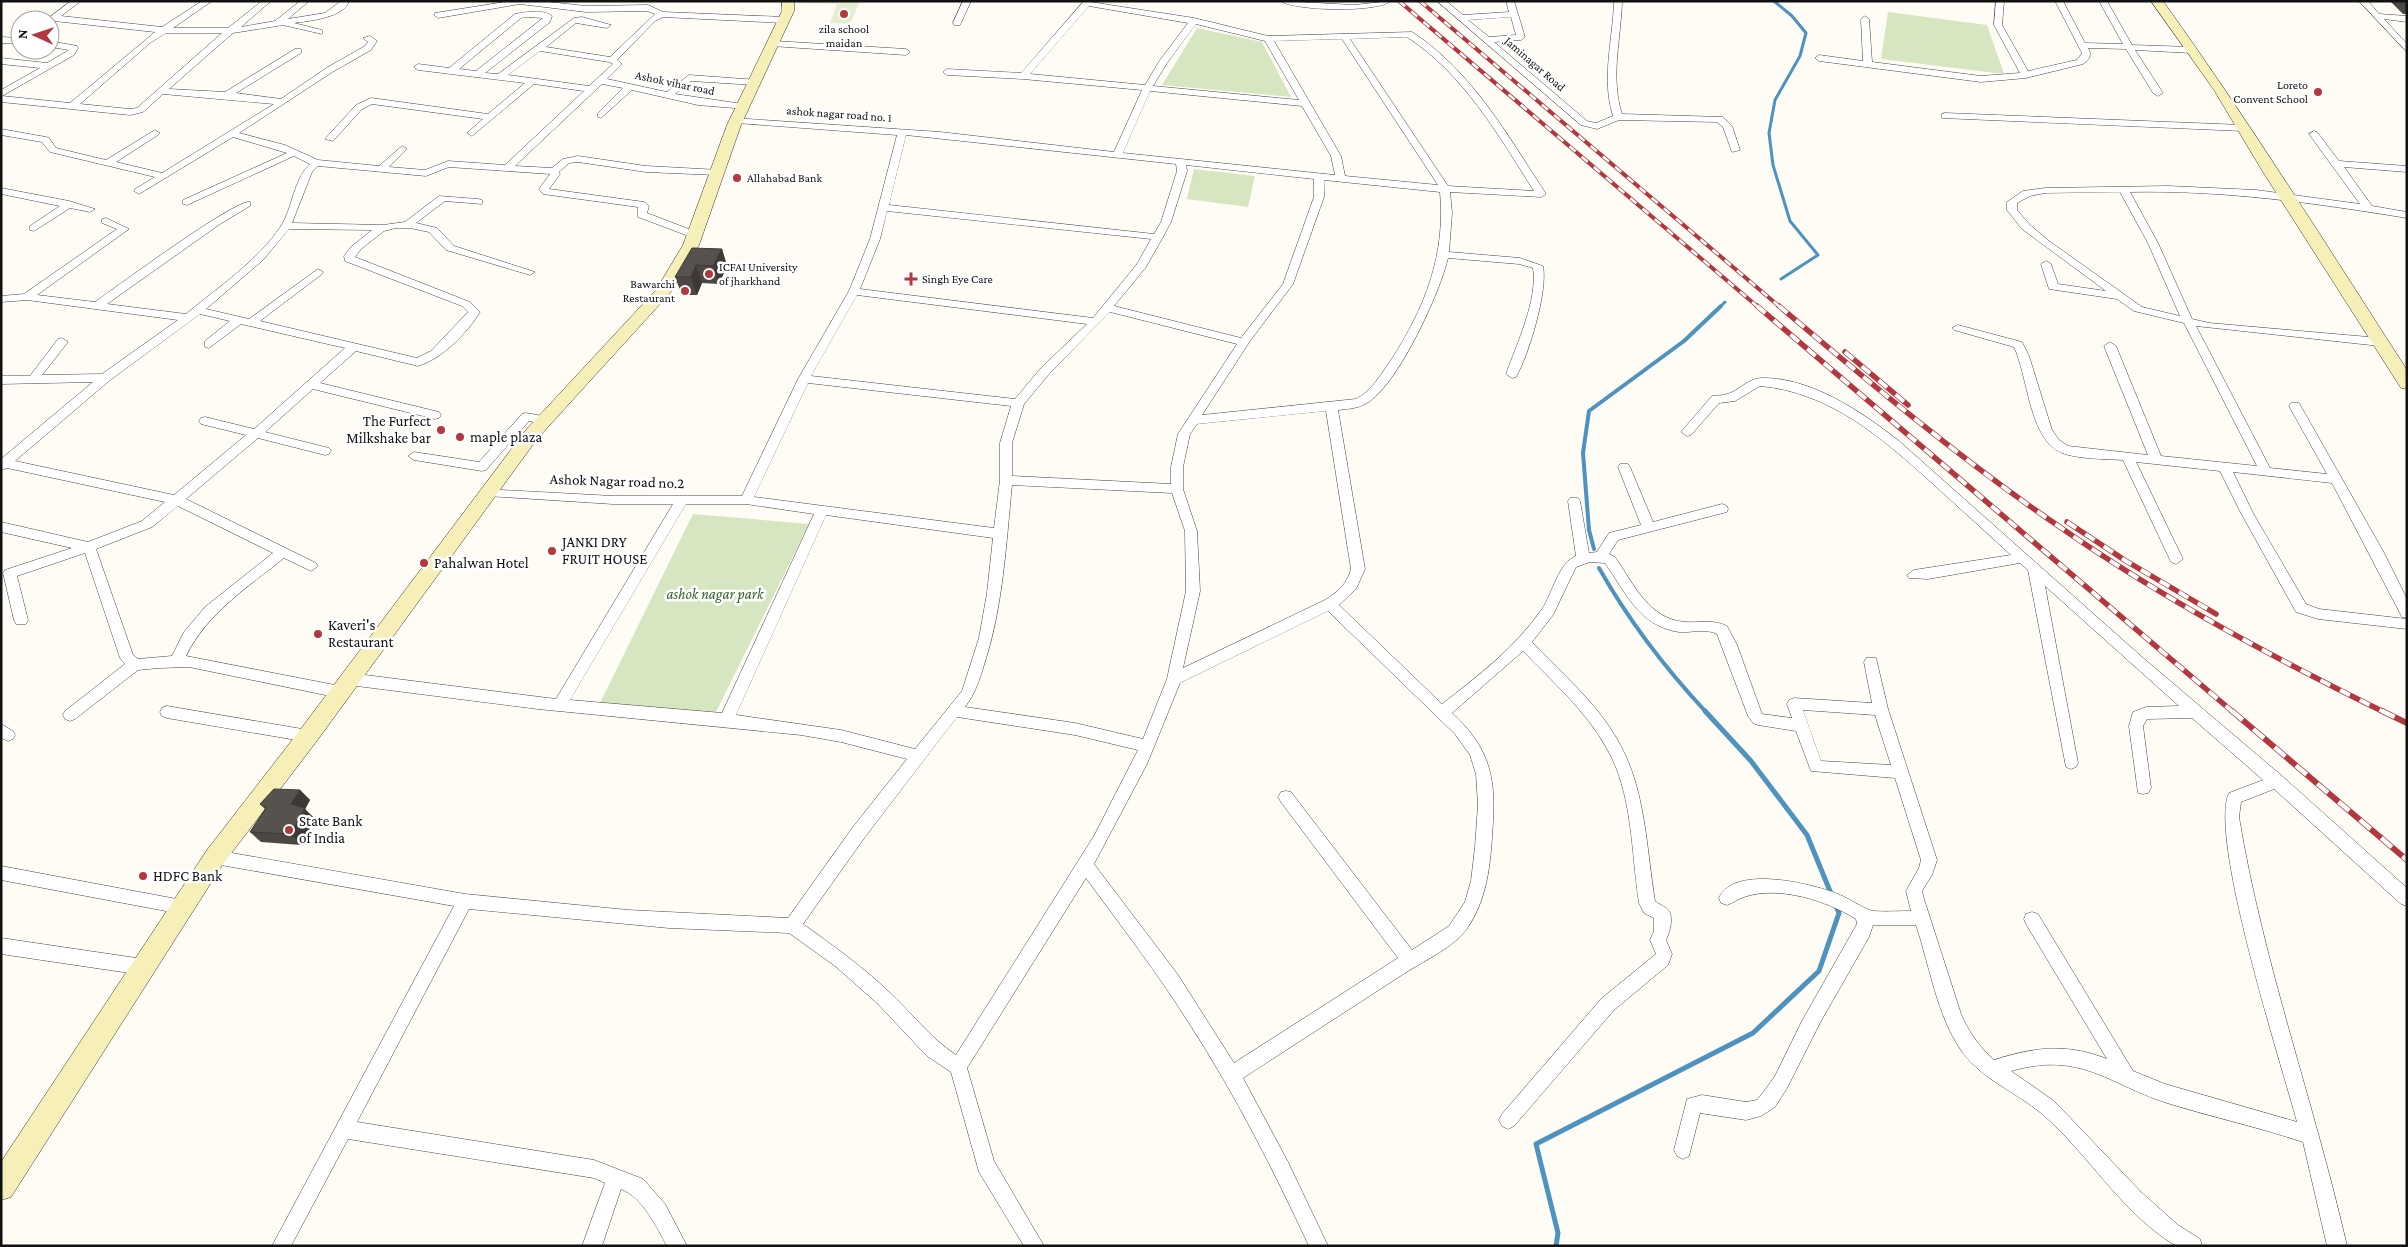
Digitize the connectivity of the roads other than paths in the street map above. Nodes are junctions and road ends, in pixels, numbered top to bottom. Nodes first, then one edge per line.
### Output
1 (77, 1) edge
2 (208, 1) edge
3 (268, 1) edge
4 (305, 1) edge
5 (345, 1) edge
6 (967, 1) edge
7 (1284, 1) edge
8 (1387, 1) edge
9 (1441, 1) edge
10 (1510, 1) edge
11 (1618, 1) edge
12 (2000, 1) edge
13 (2059, 1) edge
14 (2103, 1) edge
15 (2157, 1) edge
16 (2363, 1) edge
17 (516, 2) edge
18 (1088, 2) edge
19 (563, 3) edge
20 (786, 11) edge
21 (60, 13) edge
22 (661, 14) junction
23 (1514, 14) junction
24 (438, 15) dead end
25 (2377, 16) junction
26 (1461, 18) junction
27 (2407, 18) edge
28 (1865, 19) dead end
29 (60, 20) edge
30 (1194, 21) junction
31 (957, 23) dead end
32 (280, 24) junction
33 (607, 25) dead end
34 (162, 30) junction
35 (231, 32) junction
36 (319, 32) dead end
37 (1344, 36) junction
38 (367, 38) dead end
39 (1268, 39) junction
40 (1487, 40) junction
41 (2403, 42) edge
42 (774, 44) junction
43 (2082, 45) junction
44 (60, 46) edge
45 (2129, 47) junction
46 (538, 48) junction
47 (2407, 49) edge
48 (2192, 50) junction
49 (298, 51) dead end
50 (906, 52) dead end
51 (1819, 58) dead end
52 (60, 60) edge
53 (60, 60) edge
54 (612, 60) junction
55 (1, 61) edge
56 (1868, 64) junction
57 (50, 66) junction
58 (418, 67) dead end
59 (451, 71) junction
60 (947, 72) dead end
61 (478, 74) junction
62 (2026, 75) junction
63 (1023, 76) junction
64 (500, 77) junction
65 (532, 81) junction
66 (602, 81) junction
67 (755, 82) junction
68 (631, 86) junction
69 (593, 89) junction
70 (1147, 89) junction
71 (162, 91) junction
72 (2158, 93) dead end
73 (1, 94) edge
74 (227, 95) junction
75 (669, 96) junction
76 (1, 99) edge
77 (283, 102) junction
78 (1303, 103) junction
79 (71, 107) junction
80 (740, 113) junction
81 (601, 115) dead end
82 (1945, 116) dead end
83 (491, 117) junction
84 (1618, 117) junction
85 (2243, 128) junction
86 (1, 132) edge
87 (902, 132) junction
88 (155, 133) dead end
89 (232, 134) junction
90 (472, 134) dead end
91 (2314, 134) dead end
92 (330, 140) dead end
93 (402, 149) dead end
94 (1735, 150) dead end
95 (294, 153) junction
96 (1117, 155) junction
97 (1180, 162) junction
98 (108, 163) junction
99 (316, 163) junction
100 (2336, 164) junction
101 (508, 168) junction
102 (380, 170) junction
103 (2407, 170) edge
104 (554, 171) junction
105 (717, 172) junction
106 (164, 176) junction
107 (1319, 176) junction
108 (1340, 178) junction
109 (1445, 189) junction
110 (2123, 189) junction
111 (1, 191) edge
112 (139, 191) dead end
113 (2288, 197) junction
114 (187, 202) dead end
115 (478, 202) dead end
116 (69, 204) junction
117 (246, 204) dead end
118 (884, 208) junction
119 (90, 209) dead end
120 (2369, 209) junction
121 (2407, 215) edge
122 (106, 220) dead end
123 (286, 226) junction
124 (406, 226) junction
125 (382, 227) junction
126 (34, 228) dead end
127 (695, 235) junction
128 (1158, 237) junction
129 (1444, 255) junction
130 (2046, 264) dead end
131 (318, 272) dead end
132 (530, 272) dead end
133 (854, 291) junction
134 (27, 296) junction
135 (2118, 296) junction
136 (1, 299) edge
137 (97, 306) junction
138 (1107, 308) junction
139 (197, 310) junction
140 (188, 318) junction
141 (239, 320) junction
142 (2188, 321) junction
143 (1096, 322) junction
144 (251, 323) junction
145 (1958, 328) dead end
146 (62, 342) dead end
147 (1243, 342) junction
148 (2380, 342) junction
149 (209, 344) dead end
150 (2110, 346) dead end
151 (352, 348) junction
152 (2401, 370) edge
153 (1512, 374) dead end
154 (34, 378) junction
155 (105, 378) junction
156 (804, 379) junction
157 (1, 380) edge
158 (2407, 384) edge
159 (311, 385) junction
160 (1018, 403) junction
161 (1331, 406) junction
162 (2295, 406) dead end
163 (435, 415) dead end
164 (544, 420) junction
165 (1194, 420) junction
166 (205, 421) dead end
167 (1687, 432) dead end
168 (256, 434) junction
169 (324, 451) dead end
170 (414, 456) dead end
171 (2128, 458) junction
172 (2156, 460) junction
173 (3, 464) edge
174 (2224, 466) junction
175 (1624, 467) dead end
176 (2265, 470) junction
177 (2335, 479) junction
178 (1006, 480) junction
179 (1177, 489) junction
180 (487, 492) junction
181 (683, 499) junction
182 (177, 500) junction
183 (746, 500) junction
184 (1574, 501) dead end
185 (1722, 509) dead end
186 (822, 511) junction
187 (1, 527) edge
188 (1649, 528) junction
189 (1001, 534) junction
190 (89, 547) junction
191 (283, 552) junction
192 (1602, 556) junction
193 (1583, 559) junction
194 (2176, 559) dead end
195 (2028, 563) junction
196 (311, 566) dead end
197 (1914, 575) dead end
198 (1330, 604) junction
199 (2407, 613) edge
200 (21, 620) dead end
201 (2407, 624) edge
202 (1524, 643) junction
203 (178, 660) junction
204 (1871, 662) dead end
205 (134, 664) junction
206 (1174, 678) junction
207 (344, 685) junction
208 (560, 704) junction
209 (1880, 709) junction
210 (954, 711) junction
211 (166, 712) dead end
212 (2197, 712) junction
213 (1441, 713) junction
214 (70, 715) dead end
215 (726, 720) junction
216 (1802, 726) junction
217 (308, 736) junction
218 (1146, 746) junction
219 (918, 756) junction
220 (2071, 763) dead end
221 (1901, 772) junction
222 (2277, 781) junction
223 (2143, 788) dead end
224 (1286, 798) dead end
225 (215, 857) junction
226 (1085, 864) junction
227 (1, 873) edge
228 (1727, 898) dead end
229 (2407, 899) edge
230 (465, 901) junction
231 (182, 908) junction
232 (1858, 913) junction
233 (1922, 918) junction
234 (2032, 919) dead end
235 (792, 926) junction
236 (1, 946) edge
237 (1410, 961) junction
238 (143, 967) junction
239 (958, 1067) junction
240 (1992, 1069) junction
241 (1230, 1076) junction
242 (2126, 1076) junction
243 (1508, 1120) dead end
244 (343, 1129) junction
245 (2311, 1135) junction
246 (1683, 1150) dead end
247 (1, 1155) edge
248 (21, 1157) junction
249 (616, 1178) junction
250 (1, 1187) edge
251 (281, 1246) edge
252 (592, 1246) edge
253 (678, 1246) edge
254 (1035, 1246) edge
255 (1319, 1246) edge
256 (2193, 1246) edge
257 (2337, 1246) edge

1 - 21 street
2 - 34 street
3 - 35 street
4 - 32 street
5 - 32 street
6 - 31 street
7 - 8 street
9 - 26 street, Jaminagar Road
10 - 23 street
11 - 84 street
12 - 62 street
13 - 43 street
14 - 45 street
15 - 48 street
16 - 25 street
17 - 19 street
17 - 24 street
18 - 30 street
18 - 63 street
19 - 22 street
20 - 22 street
20 - 42 street
22 - 54 street
23 - 26 street
23 - 40 street
25 - 27 street
25 - 41 street
26 - 40 street, Jaminagar Road
28 - 56 street
29 - 34 street
30 - 39 street
30 - 70 street
32 - 35 street
32 - 36 street
33 - 46 street
34 - 35 street
34 - 79 street
35 - 71 street
37 - 39 street
37 - 109 street
37 - 109 street, ashok nagar road no. 1
38 - 77 street
39 - 78 street
40 - 84 street, Jaminagar Road
41 - 47 street
42 - 50 street
42 - 67 street
43 - 45 street
43 - 62 street
44 - 53 street
45 - 48 street
45 - 72 street
46 - 54 street
46 - 64 street
48 - 85 street
49 - 74 street
51 - 56 street
52 - 57 street
54 - 66 street
55 - 57 street
56 - 62 street
57 - 73 street
58 - 59 street
59 - 61 street
59 - 61 street
60 - 63 street
61 - 64 street
63 - 70 street
64 - 65 street
65 - 69 street
65 - 83 street
66 - 68 street, Ashok vihar road
66 - 69 street
67 - 75 street
67 - 80 street
68 - 75 street, Ashok vihar road
68 - 81 street
69 - 101 street
70 - 78 street
70 - 96 street
71 - 74 street
71 - 79 street
74 - 77 street
75 - 80 street, Ashok vihar road
76 - 79 street
77 - 89 street
78 - 108 street
80 - 87 street, ashok nagar road no. 1
80 - 105 street
82 - 85 street
83 - 90 street
83 - 92 street
84 - 94 street, Jaminagar Road
85 - 113 street
86 - 98 street
87 - 96 street, ashok nagar road no. 1
87 - 118 street
88 - 98 street
89 - 95 street
89 - 106 street
91 - 100 street
93 - 102 street
95 - 99 street
95 - 114 street
96 - 97 street, ashok nagar road no. 1
97 - 107 street, ashok nagar road no. 1
97 - 128 street
98 - 106 street
99 - 102 street
99 - 123 street
100 - 103 street
100 - 120 street
101 - 102 street
101 - 104 street
104 - 105 street
104 - 127 street
105 - 127 street
106 - 112 street
107 - 108 street, ashok nagar road no. 1
107 - 147 street
108 - 109 street, ashok nagar road no. 1
109 - 129 street
110 - 113 street
110 - 135 street
110 - 142 street
111 - 116 street
113 - 120 street
113 - 148 street
115 - 124 street
116 - 119 street
116 - 126 street
117 - 137 street
118 - 128 street
118 - 133 street
120 - 121 street
122 - 134 street
123 - 125 street
123 - 139 street
124 - 125 street
124 - 132 street
125 - 151 street
127 - 164 street
128 - 138 street
129 - 153 street
129 - 161 street
130 - 135 street
131 - 144 street
133 - 143 street
133 - 156 street
134 - 136 street
134 - 137 street
135 - 142 street
137 - 140 street
138 - 143 street
138 - 147 street
139 - 140 street
139 - 141 street
140 - 155 street
141 - 144 street
141 - 149 street
142 - 148 street
142 - 176 street
143 - 160 street
144 - 151 street
145 - 171 street
146 - 154 street
147 - 165 street
148 - 152 street
150 - 172 street
151 - 159 street
152 - 158 street
154 - 155 street
154 - 157 street
155 - 173 street
156 - 160 street
156 - 183 street
159 - 163 street
159 - 168 street
160 - 178 street
161 - 165 street
161 - 198 street
162 - 177 street
164 - 170 street
164 - 180 street
165 - 179 street
166 - 168 street
167 - 195 street
168 - 169 street
168 - 182 street
171 - 172 street
171 - 194 street
172 - 174 street
173 - 182 street
174 - 176 street
174 - 201 street
175 - 188 street
176 - 177 street
177 - 199 street
178 - 179 street
178 - 189 street
179 - 206 street
180 - 181 street, Ashok Nagar road no.2
180 - 207 street
181 - 183 street, Ashok Nagar road no.2
181 - 208 street
182 - 190 street
182 - 191 street
183 - 186 street, Ashok Nagar road no.2
184 - 193 street
185 - 188 street
186 - 189 street, Ashok Nagar road no.2
186 - 215 street
187 - 190 street
188 - 192 street
189 - 210 street
190 - 200 street
190 - 205 street
191 - 196 street
191 - 203 street
192 - 193 street
192 - 216 street
193 - 202 street
195 - 197 street
195 - 212 street
195 - 220 street
198 - 206 street
198 - 213 street
202 - 213 street
202 - 243 street
203 - 205 street
203 - 207 street
204 - 209 street
205 - 214 street
206 - 218 street
207 - 208 street
207 - 217 street
208 - 215 street
209 - 216 street
209 - 221 street
210 - 218 street
210 - 219 street
211 - 217 street
212 - 222 street
212 - 223 street
213 - 237 street
215 - 219 street
216 - 221 street
217 - 225 street
218 - 226 street
219 - 235 street
221 - 233 street
222 - 229 street
222 - 245 street
224 - 237 street
225 - 230 street
225 - 231 street
226 - 239 street
226 - 241 street
227 - 231 street
228 - 232 street
230 - 235 street
230 - 244 street
231 - 238 street
232 - 233 street
232 - 246 street
233 - 240 street
234 - 242 street
235 - 239 street
236 - 238 street
237 - 241 street
238 - 248 street
239 - 254 street
240 - 242 street
240 - 256 street
241 - 255 street
242 - 245 street
244 - 249 street
244 - 251 street
245 - 257 street
247 - 248 street
248 - 250 street
249 - 252 street
249 - 253 street

